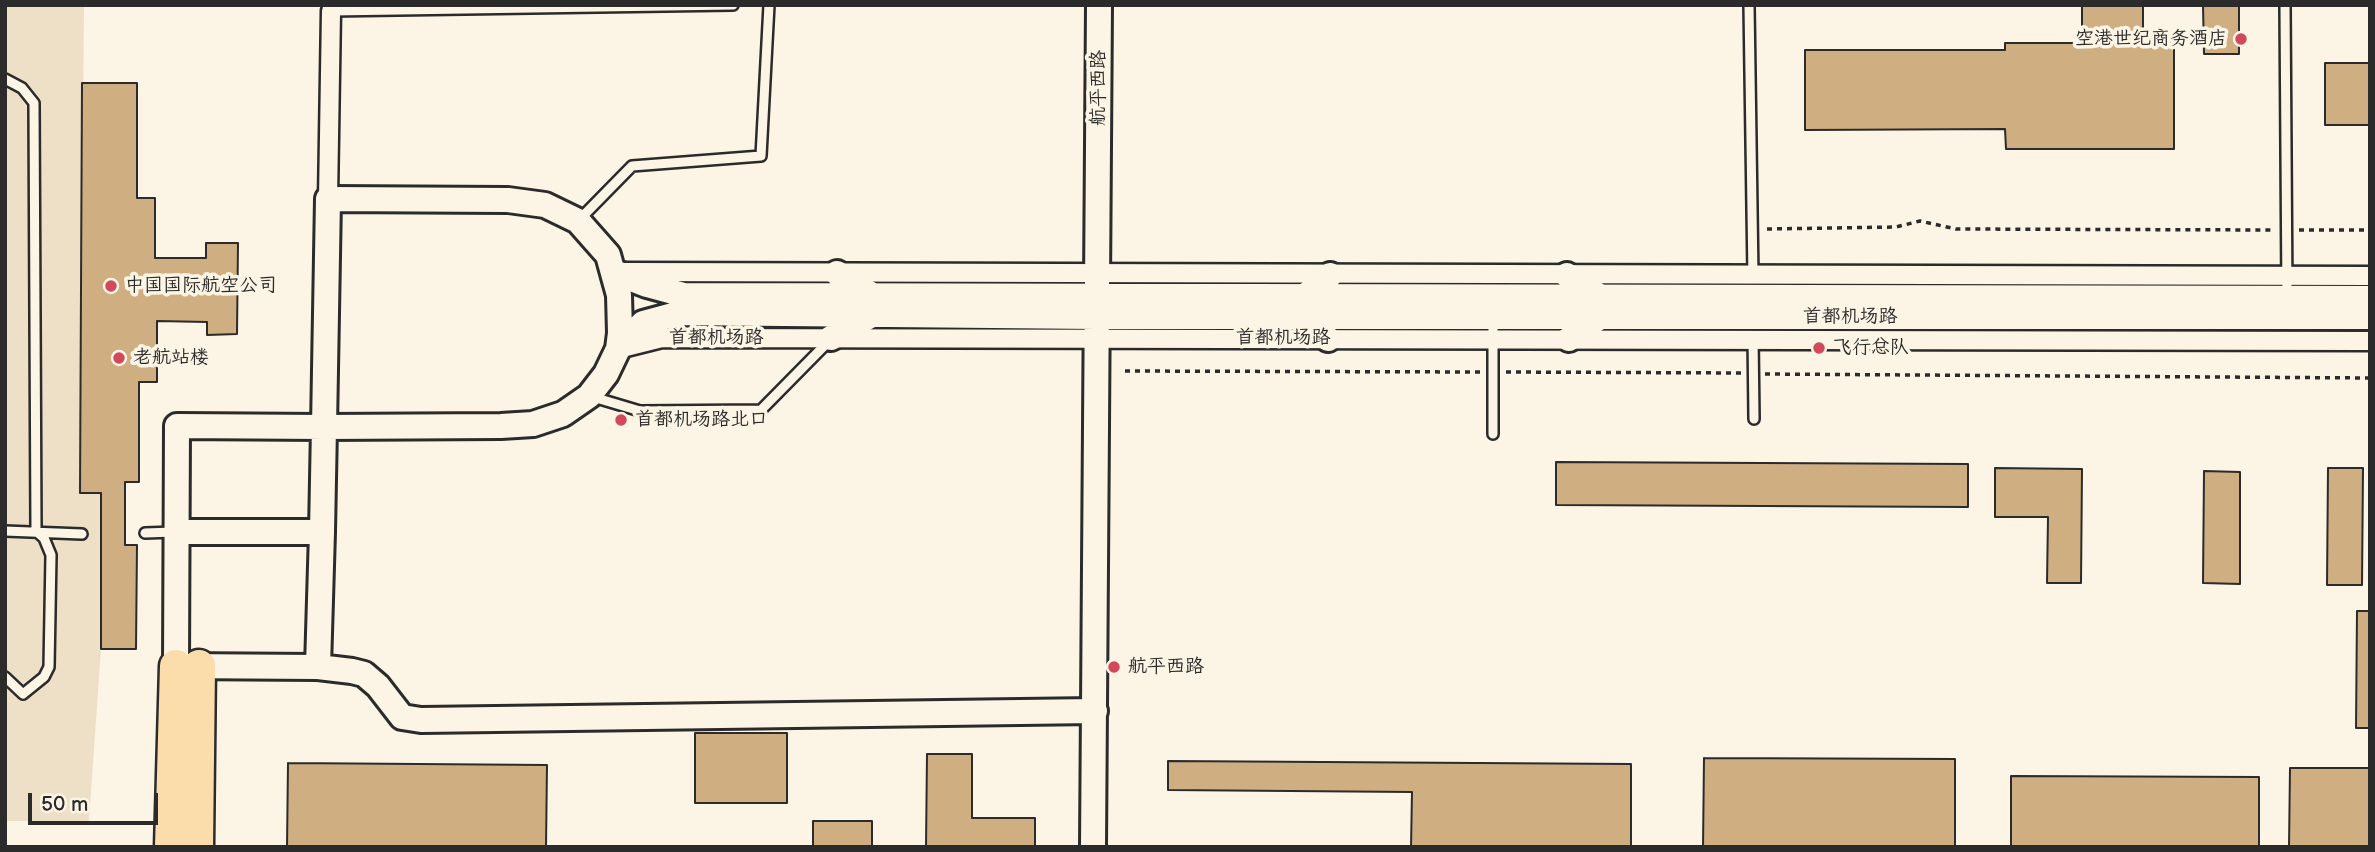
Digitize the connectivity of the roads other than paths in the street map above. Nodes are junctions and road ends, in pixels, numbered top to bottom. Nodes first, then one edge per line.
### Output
1 (733, 5) edge
2 (769, 5) edge
3 (1099, 5) edge
4 (1749, 5) edge
5 (2285, 5) edge
6 (331, 11) joint
7 (5, 79) edge
8 (328, 199) junction
9 (578, 221) junction
10 (614, 272) junction
11 (837, 273) junction
12 (1330, 275) junction
13 (1567, 275) junction
14 (2370, 276) edge
15 (2287, 297) junction
16 (2370, 298) edge
17 (872, 305) junction
18 (1097, 307) junction
19 (1303, 307) junction
20 (1601, 307) junction
21 (1752, 307) junction
22 (2370, 317) edge
23 (1493, 318) junction
24 (831, 338) junction
25 (1328, 339) junction
26 (1569, 340) junction
27 (2370, 341) edge
28 (618, 349) junction
29 (589, 396) junction
30 (1754, 419) dead end
31 (324, 426) junction
32 (1493, 434) dead end
33 (5, 531) edge
34 (36, 531) junction
35 (176, 532) junction
36 (322, 532) junction
37 (145, 533) dead end
38 (82, 534) dead end
39 (187, 666) junction
40 (318, 667) junction
41 (5, 677) edge
42 (1095, 711) junction
43 (184, 781) junction
44 (171, 847) edge
45 (197, 847) edge
46 (1093, 847) edge

1 - 6 lane
2 - 9 lane
3 - 18 street, 航平西路
4 - 21 lane
5 - 15 lane
6 - 8 street
7 - 34 lane
8 - 9 street
8 - 31 street
9 - 10 street
10 - 11 street, 首都机场路
10 - 17 street, 首都机场路
10 - 28 street
11 - 17 street
11 - 18 street, 首都机场路
12 - 13 street, 首都机场路
12 - 18 street, 首都机场路
12 - 19 street
13 - 20 street
13 - 21 street, 首都机场路
14 - 15 street, 首都机场路
15 - 16 street, 首都机场路
15 - 21 street, 首都机场路
15 - 22 street, 首都机场路
17 - 18 street, 首都机场路
17 - 24 street
17 - 28 street, 首都机场路
18 - 19 street, 首都机场路
18 - 24 street, 首都机场路
18 - 25 street, 首都机场路
18 - 42 street, 航平西路
19 - 23 street, 首都机场路
19 - 25 street
20 - 21 street, 首都机场路
20 - 23 street, 首都机场路
20 - 26 street
21 - 26 street, 首都机场路
21 - 27 street, 首都机场路
21 - 30 lane
23 - 25 street, 首都机场路
23 - 26 street, 首都机场路
23 - 32 lane
24 - 28 street, 首都机场路
24 - 29 lane
28 - 29 street
29 - 31 street
31 - 35 street
31 - 36 street
33 - 34 lane
34 - 38 lane
34 - 41 lane
35 - 36 street
35 - 37 lane
35 - 39 street
36 - 40 street
39 - 40 street
39 - 43 highway
40 - 42 street
42 - 46 street, 航平西路
43 - 44 highway
43 - 45 highway

